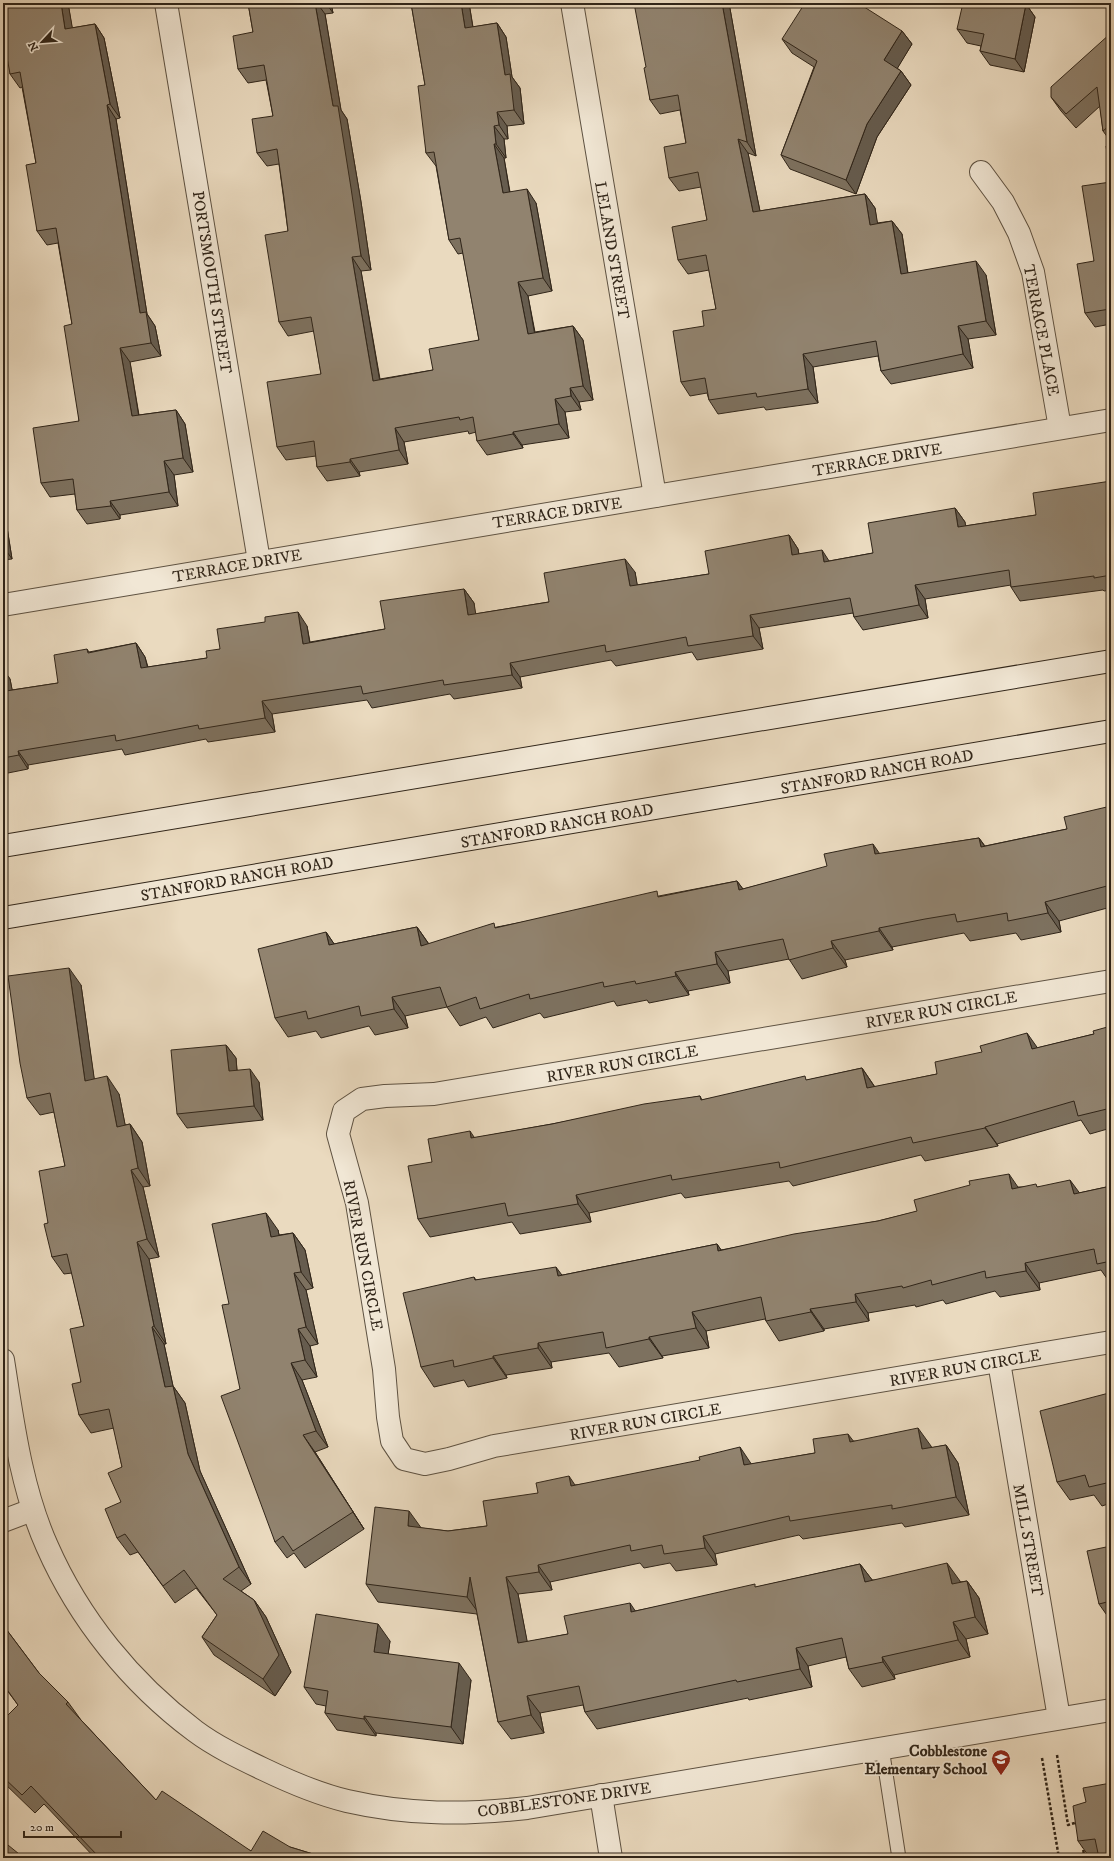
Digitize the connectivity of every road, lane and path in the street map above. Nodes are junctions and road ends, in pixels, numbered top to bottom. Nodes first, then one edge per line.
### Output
1 (166, 3) edge
2 (572, 3) edge
3 (981, 172) dead end
4 (1111, 420) edge
5 (1060, 428) junction
6 (655, 496) junction
7 (259, 561) junction
8 (3, 605) edge
9 (1111, 660) edge
10 (1111, 732) edge
11 (3, 846) edge
12 (3, 918) edge
13 (1111, 981) edge
14 (1111, 1342) edge
15 (3, 1360) edge
16 (999, 1362) junction
17 (32, 1510) junction
18 (3, 1521) edge
19 (1111, 1710) edge
20 (1059, 1718) junction
21 (882, 1748) junction
22 (1057, 1755) dead end
23 (1042, 1758) dead end
24 (601, 1795) junction
25 (1081, 1829) edge
26 (1082, 1844) edge
27 (899, 1857) edge
28 (611, 1858) edge
29 (1059, 1858) edge
30 (1084, 1858) edge

1 - 7 street, PORTSMOUTH STREET
2 - 6 street, LELAND STREET
3 - 5 street, TERRACE PLACE
4 - 5 street, TERRACE DRIVE
5 - 6 street, TERRACE DRIVE
6 - 7 street, TERRACE DRIVE
7 - 8 street, TERRACE DRIVE
9 - 11 street
10 - 12 street, STANFORD RANCH ROAD
13 - 16 street, RIVER RUN CIRCLE
14 - 16 street, RIVER RUN CIRCLE
15 - 17 street, COBBLESTONE DRIVE
16 - 20 street, MILL STREET
17 - 18 street
17 - 24 street, COBBLESTONE DRIVE
19 - 20 street, COBBLESTONE DRIVE
20 - 21 street, COBBLESTONE DRIVE
21 - 24 street, COBBLESTONE DRIVE
21 - 27 lane
22 - 25 path
23 - 29 path
24 - 28 street
26 - 30 path

